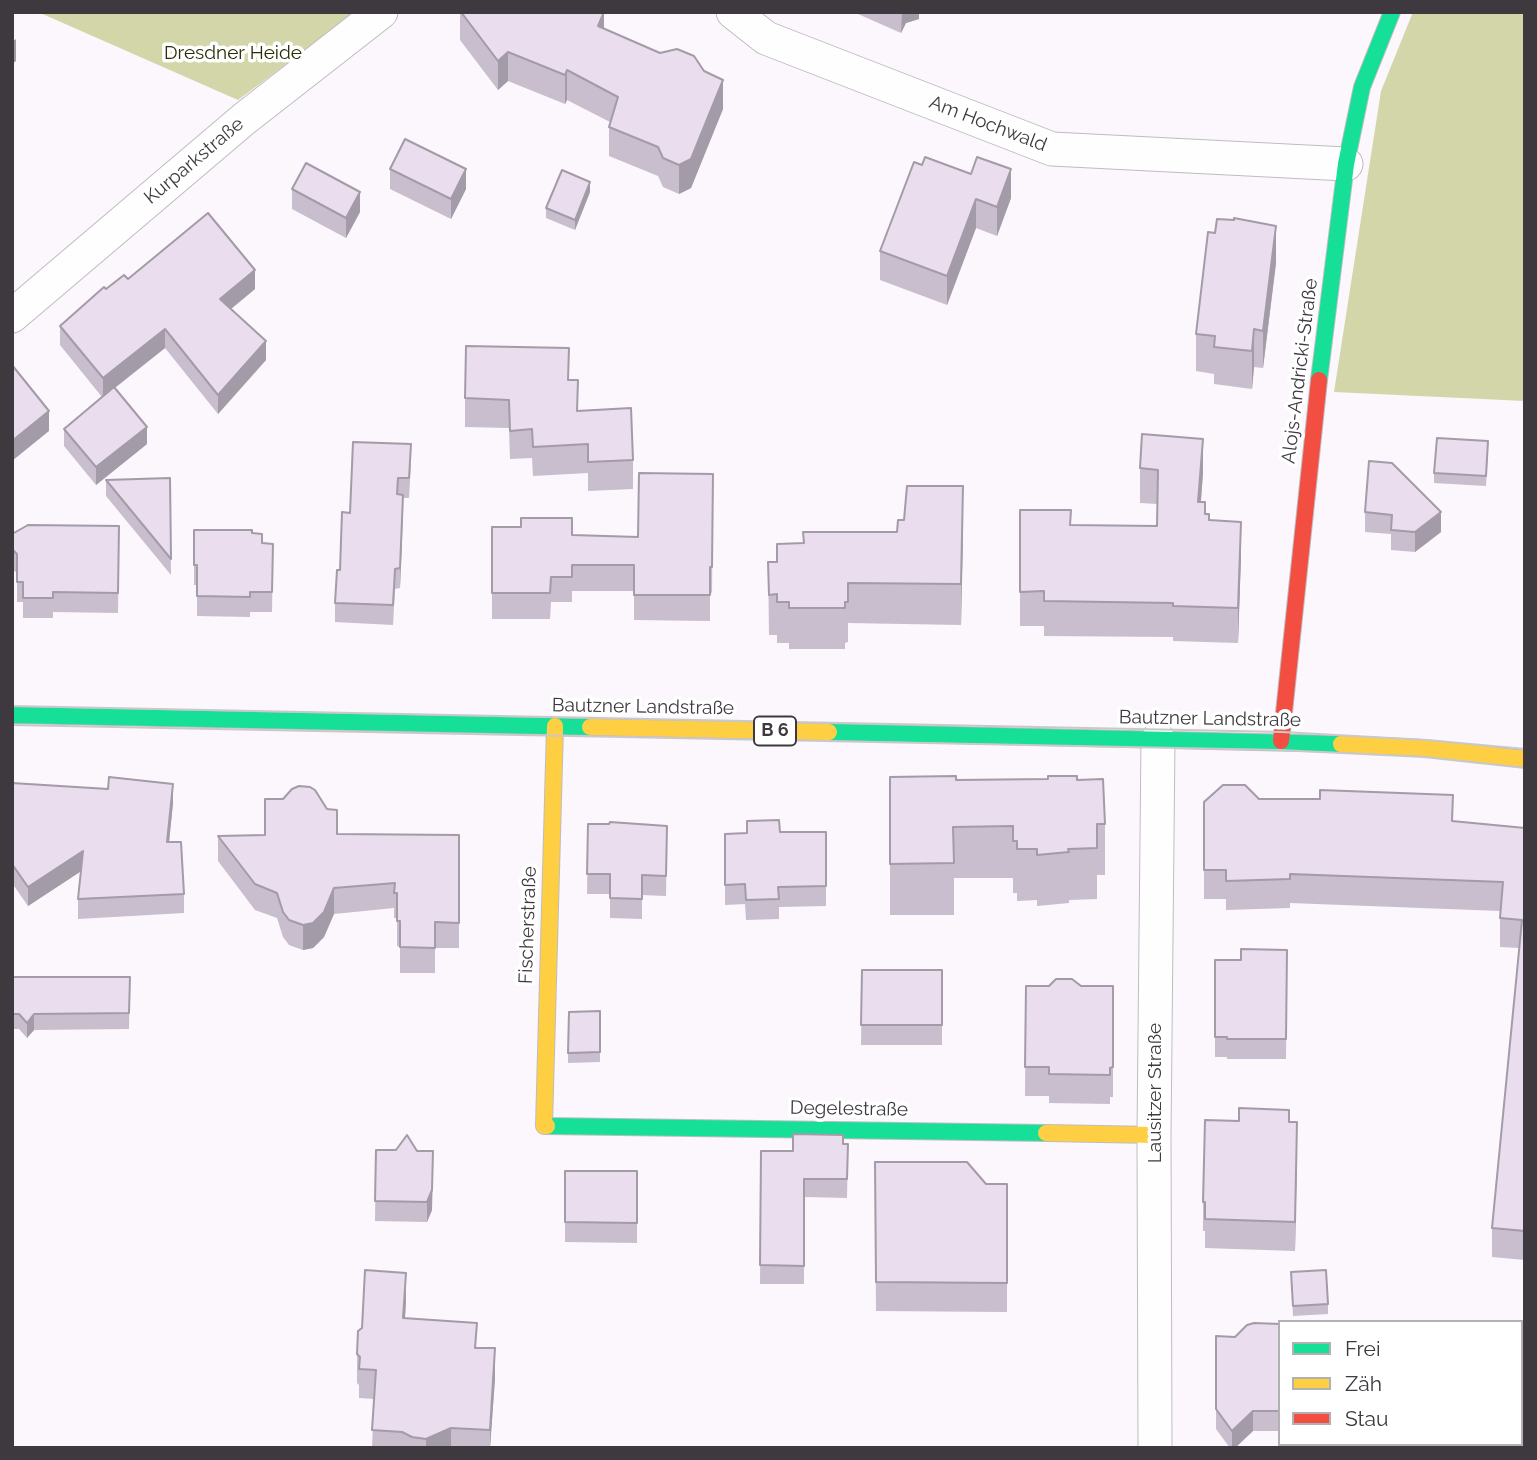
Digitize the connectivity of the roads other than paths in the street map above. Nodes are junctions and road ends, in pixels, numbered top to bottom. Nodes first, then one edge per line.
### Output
1 (381, 12) edge
2 (733, 12) edge
3 (1392, 12) edge
4 (1346, 164) junction
5 (12, 316) edge
6 (12, 715) edge
7 (555, 726) junction
8 (1158, 739) junction
9 (1281, 741) junction
10 (1525, 759) edge
11 (544, 1126) joint
12 (1154, 1135) junction
13 (1155, 1448) edge

1 - 5 street, Kurparkstraße
2 - 4 street, Am Hochwald
3 - 4 street, Alojs-Andricki-Straße
4 - 9 street, Alojs-Andricki-Straße
6 - 7 street, Bautzner Landstraße / B 6
7 - 8 street, Bautzner Landstraße / B 6
7 - 11 street, Fischerstraße
8 - 9 street, Bautzner Landstraße / B 6
8 - 12 street, Lausitzer Straße
9 - 10 street, Bautzner Landstraße / B 6
11 - 12 street, Degelestraße
12 - 13 street, Lausitzer Straße

